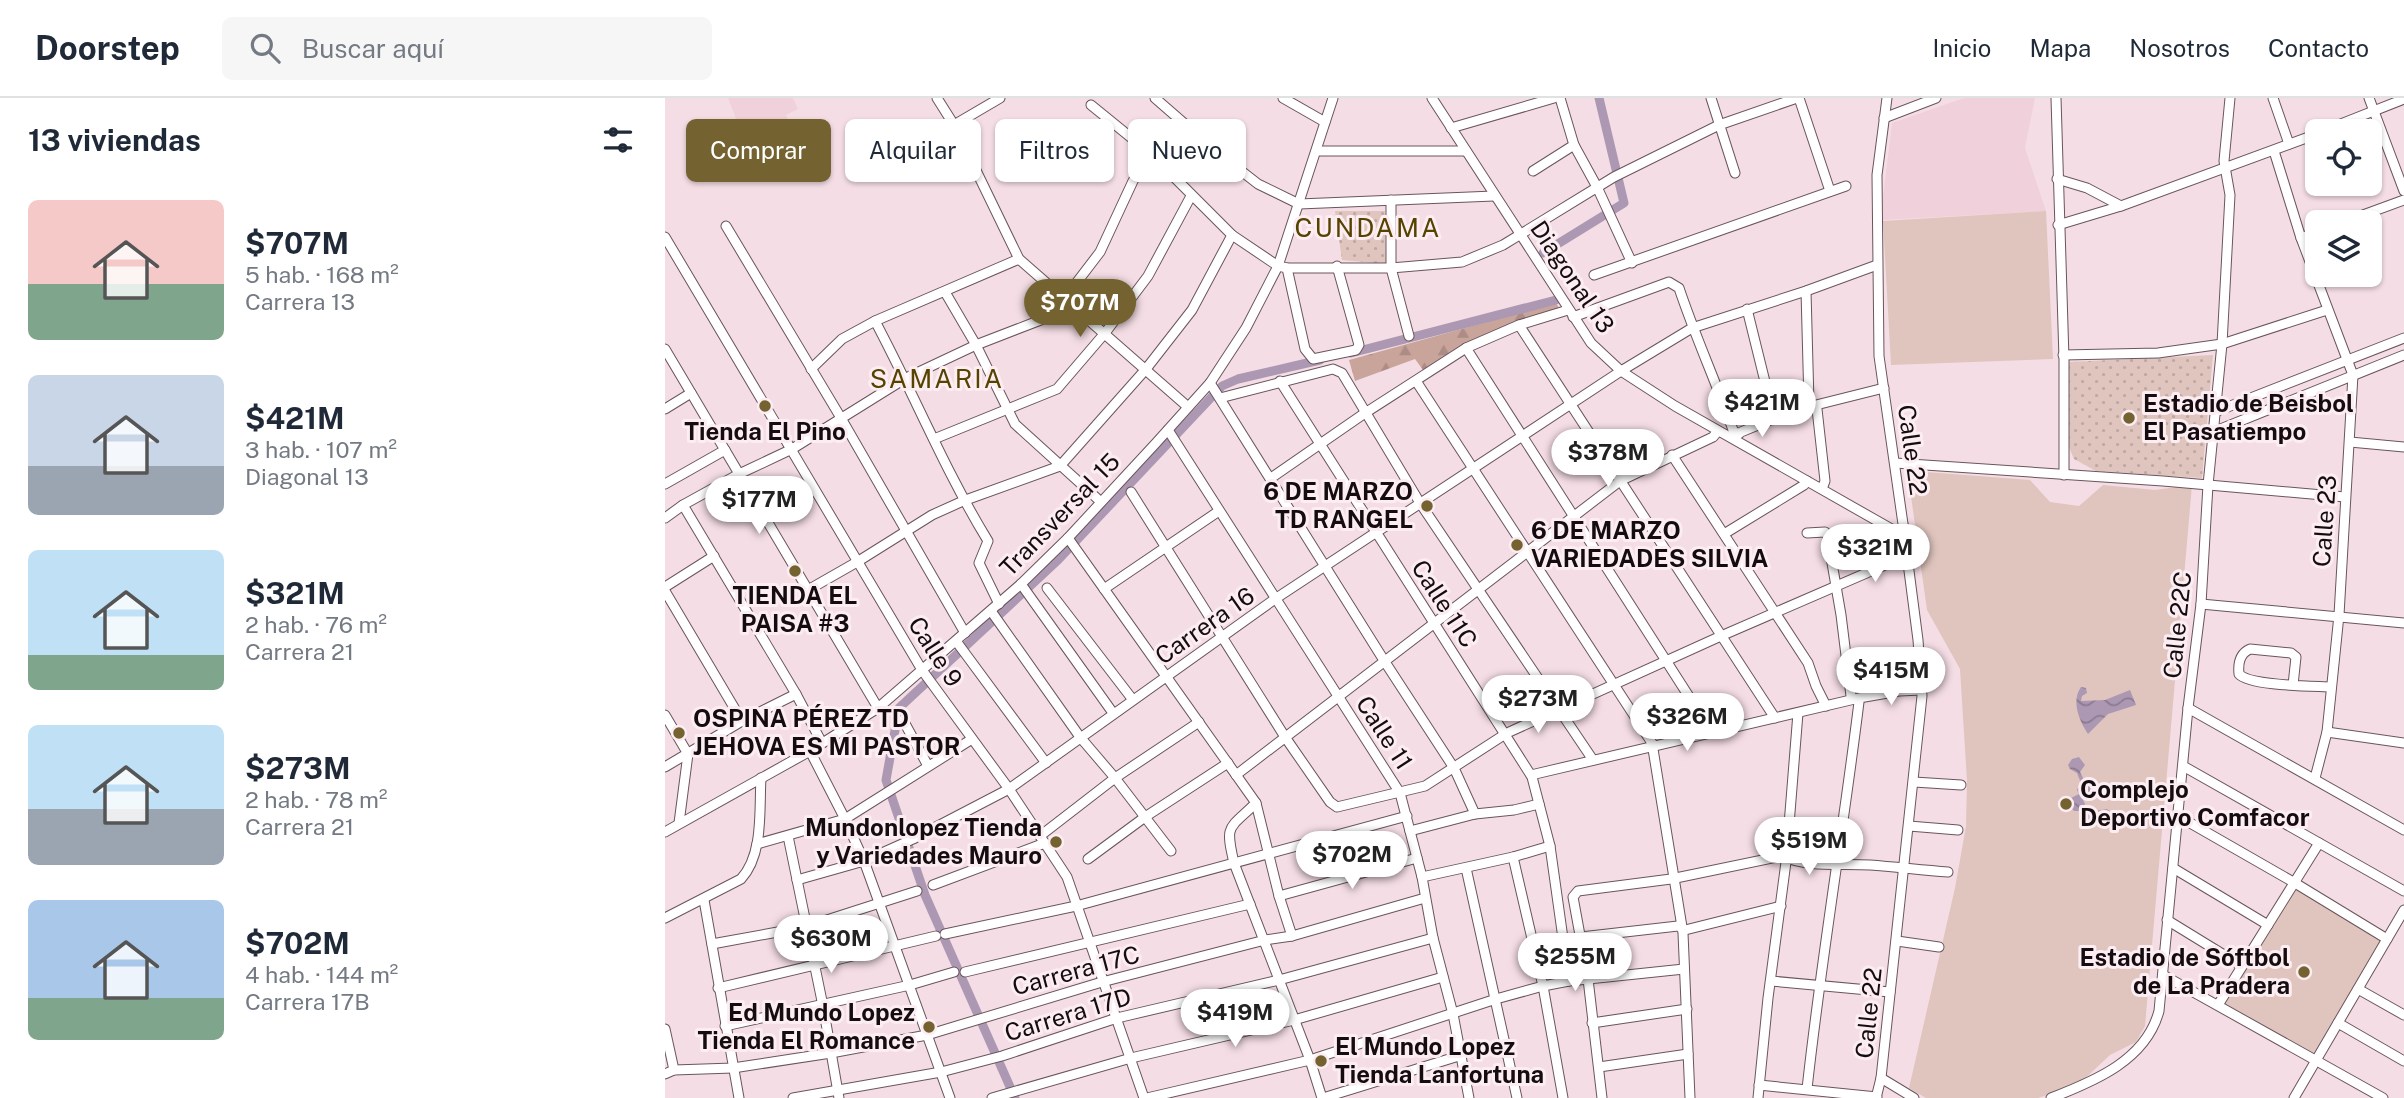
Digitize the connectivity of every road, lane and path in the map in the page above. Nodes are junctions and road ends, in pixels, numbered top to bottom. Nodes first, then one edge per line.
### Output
1 (937, 98) edge
2 (1000, 98) edge
3 (1155, 98) edge
4 (1283, 98) edge
5 (1333, 98) edge
6 (1431, 98) edge
7 (1554, 98) edge
8 (1560, 98) edge
9 (1711, 98) edge
10 (1798, 98) edge
11 (1936, 98) edge
12 (2056, 98) edge
13 (2230, 98) edge
14 (2273, 98) edge
15 (2369, 98) edge
16 (1887, 99) edge
17 (2404, 99) edge
18 (1091, 105) dead end
19 (2375, 112) junction
20 (1884, 118) junction
21 (950, 119) edge
22 (964, 119) edge
23 (2356, 119) edge
24 (1325, 122) junction
25 (1719, 125) junction
26 (1451, 128) junction
27 (1128, 135) edge
28 (2305, 138) edge
29 (2289, 144) junction
30 (1574, 145) junction
31 (1317, 151) junction
32 (1466, 151) junction
33 (2274, 151) junction
34 (2225, 169) junction
35 (1533, 171) dead end
36 (1735, 173) dead end
37 (2057, 179) junction
38 (981, 181) edge
39 (1133, 182) edge
40 (1178, 182) edge
41 (1846, 186) dead end
42 (1597, 187) junction
43 (1830, 191) junction
44 (2404, 191) edge
45 (1191, 196) junction
46 (1494, 197) junction
47 (1391, 200) junction
48 (2404, 200) edge
49 (1299, 204) junction
50 (2121, 206) junction
51 (2377, 210) edge
52 (2058, 225) junction
53 (726, 226) dead end
54 (1232, 235) junction
55 (1520, 236) junction
56 (2305, 236) edge
57 (665, 237) edge
58 (2301, 238) junction
59 (1019, 259) junction
60 (1632, 263) junction
61 (1877, 264) junction
62 (1337, 266) junction
63 (1283, 267) junction
64 (1391, 268) junction
65 (1594, 275) dead end
66 (1806, 291) junction
67 (945, 292) junction
68 (1065, 298) junction
69 (1747, 309) junction
70 (2327, 310) junction
71 (1571, 314) junction
72 (875, 321) junction
73 (1519, 325) junction
74 (1692, 328) junction
75 (1105, 333) junction
76 (1409, 336) dead end
77 (2404, 338) edge
78 (2222, 344) junction
79 (976, 345) junction
80 (1466, 348) junction
81 (665, 349) edge
82 (2063, 355) junction
83 (2404, 355) edge
84 (2347, 360) junction
85 (811, 369) junction
86 (1146, 369) junction
87 (1621, 371) junction
88 (2353, 375) junction
89 (906, 378) junction
90 (1280, 381) junction
91 (1416, 381) junction
92 (1884, 388) junction
93 (1215, 391) junction
94 (691, 393) junction
95 (1570, 405) junction
96 (1814, 406) junction
97 (1188, 407) junction
98 (665, 409) edge
99 (1007, 409) junction
100 (2215, 412) junction
101 (1365, 413) junction
102 (841, 418) junction
103 (1774, 418) junction
104 (1718, 430) junction
105 (2213, 432) junction
106 (1172, 435) junction
107 (1735, 437) junction
108 (1522, 438) junction
109 (934, 439) junction
110 (2350, 442) junction
111 (1320, 443) junction
112 (2404, 447) edge
113 (792, 449) junction
114 (725, 450) junction
115 (1672, 455) junction
116 (1895, 463) junction
117 (1059, 466) junction
118 (1473, 470) junction
119 (739, 474) junction
120 (2064, 475) junction
121 (1271, 478) junction
122 (1620, 481) junction
123 (1807, 481) junction
124 (665, 484) edge
125 (2208, 485) junction
126 (1822, 489) junction
127 (1131, 492) dead end
128 (2345, 497) junction
129 (963, 500) junction
130 (1101, 502) junction
131 (1420, 503) junction
132 (683, 505) junction
133 (1219, 511) junction
134 (1574, 516) junction
135 (665, 518) edge
136 (1899, 527) junction
137 (906, 533) junction
138 (1807, 533) dead end
139 (1375, 534) junction
140 (1724, 534) junction
141 (1905, 540) joint
142 (1071, 542) junction
143 (1166, 547) junction
144 (1527, 552) junction
145 (1908, 555) junction
146 (714, 556) junction
147 (857, 562) junction
148 (1326, 568) junction
149 (1835, 585) junction
150 (1024, 588) junction
151 (665, 589) edge
152 (1047, 589) dead end
153 (1104, 589) junction
154 (1478, 589) junction
155 (808, 590) junction
156 (1275, 599) junction
157 (999, 604) junction
158 (2201, 604) junction
159 (1775, 612) junction
160 (2339, 615) junction
161 (994, 616) junction
162 (1434, 623) junction
163 (2404, 623) edge
164 (965, 633) junction
165 (1721, 636) junction
166 (1222, 637) junction
167 (961, 647) junction
168 (1667, 661) junction
169 (1385, 662) junction
170 (923, 672) junction
171 (1166, 677) junction
172 (1613, 685) junction
173 (2293, 685) junction
174 (2332, 687) junction
175 (1922, 690) junction
176 (796, 694) junction
177 (1338, 696) junction
178 (1855, 699) junction
179 (1132, 700) junction
180 (1826, 706) junction
181 (878, 708) junction
182 (2188, 708) junction
183 (1558, 710) junction
184 (1113, 713) junction
185 (1798, 713) junction
186 (665, 715) edge
187 (1775, 718) junction
188 (903, 720) dead end
189 (742, 722) junction
190 (1199, 722) junction
191 (1711, 731) junction
192 (2327, 732) junction
193 (1504, 735) junction
194 (1080, 737) junction
195 (1285, 737) junction
196 (972, 739) junction
197 (822, 743) junction
198 (2404, 744) edge
199 (1653, 746) junction
200 (810, 751) junction
201 (688, 754) junction
202 (1593, 760) junction
203 (1046, 763) junction
204 (1228, 763) junction
205 (928, 766) junction
206 (2183, 766) junction
207 (665, 767) edge
208 (1454, 768) junction
209 (1236, 775) junction
210 (1531, 775) junction
211 (761, 778) junction
212 (1115, 778) junction
213 (2315, 778) junction
214 (1913, 782) junction
215 (1961, 785) dead end
216 (1009, 789) junction
217 (1400, 793) junction
218 (1256, 803) junction
219 (1539, 804) junction
220 (1475, 814) junction
221 (1407, 816) junction
222 (2178, 816) junction
223 (1145, 817) junction
224 (845, 819) junction
225 (679, 823) junction
226 (1909, 826) junction
227 (1958, 830) dead end
228 (2404, 830) edge
229 (1411, 831) junction
230 (665, 832) edge
231 (788, 836) junction
232 (1042, 840) junction
233 (2319, 843) junction
234 (757, 845) junction
235 (1551, 846) junction
236 (1171, 851) dead end
237 (1268, 854) junction
238 (1513, 857) junction
239 (1417, 858) junction
240 (1786, 858) junction
241 (1088, 859) dead end
242 (864, 861) junction
243 (1234, 863) junction
244 (1838, 864) junction
245 (1466, 868) junction
246 (2173, 868) junction
247 (1904, 869) junction
248 (1948, 872) dead end
249 (1422, 877) junction
250 (1674, 879) junction
251 (797, 880) junction
252 (2295, 883) junction
253 (933, 886) dead end
254 (917, 891) dead end
255 (2404, 891) edge
256 (1279, 896) junction
257 (1426, 898) junction
258 (704, 900) junction
259 (1250, 904) junction
260 (879, 905) junction
261 (1076, 906) junction
262 (1781, 906) junction
263 (2404, 910) edge
264 (665, 918) edge
265 (2167, 920) junction
266 (2268, 925) junction
267 (805, 927) junction
268 (1682, 928) junction
269 (1292, 936) junction
270 (1581, 937) junction
271 (1433, 938) junction
272 (2387, 939) junction
273 (1265, 940) junction
274 (1897, 941) junction
275 (1088, 942) junction
276 (712, 944) junction
277 (895, 947) junction
278 (1939, 947) dead end
279 (814, 964) junction
280 (2242, 966) junction
281 (1684, 969) junction
282 (2163, 975) junction
283 (1443, 977) junction
284 (1588, 979) junction
285 (1279, 980) junction
286 (1569, 981) junction
287 (1771, 981) junction
288 (1103, 982) junction
289 (1819, 984) junction
290 (911, 985) junction
291 (1543, 986) junction
292 (718, 988) junction
293 (2358, 989) junction
294 (1890, 992) junction
295 (1496, 999) junction
296 (2218, 1005) junction
297 (823, 1006) junction
298 (1687, 1009) junction
299 (1453, 1014) junction
300 (2404, 1015) edge
301 (1117, 1018) junction
302 (1294, 1020) junction
303 (2338, 1023) junction
304 (1592, 1024) junction
305 (725, 1026) junction
306 (665, 1029) edge
307 (927, 1035) junction
308 (831, 1053) junction
309 (1688, 1054) junction
310 (1461, 1055) junction
311 (1131, 1058) junction
312 (1310, 1060) junction
313 (2316, 1060) junction
314 (2404, 1061) edge
315 (1599, 1067) junction
316 (733, 1068) junction
317 (669, 1072) edge
318 (941, 1072) junction
319 (1881, 1077) junction
320 (1807, 1089) junction
321 (1758, 1093) edge
322 (838, 1094) edge
323 (1876, 1097) edge
324 (739, 1098) edge
325 (793, 1098) edge
326 (950, 1098) edge
327 (992, 1098) edge
328 (1146, 1098) edge
329 (1322, 1098) edge
330 (1468, 1098) edge
331 (1517, 1098) edge
332 (1563, 1098) edge
333 (1602, 1098) edge
334 (1690, 1098) edge
335 (1745, 1098) edge
336 (1914, 1098) edge
337 (2051, 1098) edge
338 (2294, 1098) edge
339 (2383, 1098) edge

1 - 21 street
2 - 22 street
3 - 49 street
4 - 24 street
5 - 24 street, Transversal 15
6 - 26 street, Diagonal 13
7 - 26 street
8 - 30 street
9 - 25 street
10 - 25 street
10 - 43 street
11 - 20 street
12 - 37 street
13 - 34 street, Calle 22C
14 - 29 street
15 - 19 street
16 - 20 street, Calle 22
17 - 19 street
18 - 27 street
19 - 23 street
19 - 44 street
20 - 61 street, Calle 22
24 - 31 street, Transversal 15
25 - 36 street
25 - 42 street
26 - 32 street, Diagonal 13
28 - 29 street
29 - 33 street
30 - 35 street
30 - 42 street
31 - 32 street
31 - 49 street, Transversal 15
32 - 46 street, Diagonal 13
33 - 34 street
33 - 58 street, Calle 23
34 - 50 street
34 - 78 street, Calle 22C
37 - 50 street
37 - 52 street
38 - 59 street
39 - 68 street
40 - 45 street
41 - 43 street
42 - 55 street
42 - 60 street
43 - 60 street
45 - 54 street
45 - 75 street
46 - 47 street
46 - 55 street, Diagonal 13
47 - 49 street
47 - 64 street
48 - 51 street
49 - 63 street, Transversal 15
50 - 52 street
52 - 82 street
53 - 85 street
54 - 63 street
54 - 86 street
55 - 64 street
55 - 71 street, Diagonal 13
56 - 58 street
57 - 113 street, Calle 9
58 - 70 street, Calle 23
59 - 67 street
59 - 68 street
60 - 65 street
61 - 66 street, Carrera 16
61 - 92 street, Calle 22
62 - 63 street
62 - 63 street
62 - 64 street
63 - 93 street, Transversal 15
64 - 76 street
66 - 69 street, Carrera 16
66 - 96 street
67 - 72 street
67 - 79 street
68 - 75 street
68 - 79 street
69 - 74 street, Carrera 16
69 - 103 street
70 - 78 street
70 - 84 street, Calle 23
71 - 73 street
71 - 74 street
71 - 87 street, Diagonal 13
72 - 85 street
72 - 89 street
73 - 80 street
73 - 95 street
74 - 87 street, Carrera 16
74 - 107 street
75 - 86 street
75 - 99 street
77 - 84 street
78 - 82 street
78 - 100 street, Calle 22C
79 - 89 street
79 - 99 street
80 - 91 street
80 - 108 street
81 - 94 street
82 - 120 street
83 - 88 street
84 - 88 street, Calle 23
84 - 100 street
85 - 102 street
86 - 97 street
86 - 117 street
87 - 95 street, Carrera 16
87 - 104 street, Diagonal 13
88 - 105 street
88 - 110 street, Calle 23
89 - 102 street
89 - 109 street
90 - 93 street
90 - 101 street
90 - 111 street, Calle 11C
91 - 101 street
91 - 118 street
92 - 96 street
92 - 116 street, Calle 22
93 - 97 street, Transversal 15
93 - 121 street
94 - 98 street
94 - 114 street
95 - 108 street, Carrera 16
95 - 122 street
96 - 103 street
96 - 126 street
97 - 106 street, Transversal 15
99 - 109 street
99 - 117 street
100 - 105 street, Calle 22C
101 - 111 street
101 - 131 street
102 - 113 street
102 - 137 street
103 - 107 street
104 - 107 street, Diagonal 13
104 - 115 street
105 - 125 street, Calle 22C
106 - 130 street, Transversal 15
106 - 133 street, Calle 11
107 - 123 street, Diagonal 13
108 - 118 street, Carrera 16
108 - 134 street
109 - 129 street
110 - 112 street
110 - 128 street, Calle 23
111 - 121 street
111 - 139 street, Calle 11C
113 - 119 street
113 - 147 street, Calle 9
114 - 119 street
114 - 124 street
115 - 122 street
115 - 140 street
116 - 120 street
116 - 136 street, Calle 22
117 - 129 street
117 - 130 street
118 - 131 street, Carrera 16
118 - 144 street
119 - 132 street
119 - 155 street
120 - 125 street
121 - 148 street
122 - 134 street
122 - 165 street
123 - 126 street, Diagonal 13
123 - 140 street
125 - 128 street
125 - 158 street, Calle 22C
126 - 136 street, Diagonal 13
127 - 143 street
128 - 160 street, Calle 23
129 - 137 street
129 - 157 street
130 - 142 street, Transversal 15
131 - 139 street, Carrera 16
131 - 154 street
132 - 135 street
132 - 146 street
133 - 143 street
133 - 156 street, Calle 11
134 - 144 street
134 - 168 street
136 - 141 street, Diagonal 13
137 - 147 street
137 - 164 street
138 - 149 street
139 - 148 street, Carrera 16
139 - 162 street, Calle 11C
140 - 159 street
141 - 145 street, Calle 22
142 - 150 street, Transversal 15
142 - 153 street
143 - 153 street
143 - 166 street
144 - 154 street
144 - 172 street
145 - 149 street
145 - 175 street, Calle 22
146 - 151 street
146 - 176 street
147 - 155 street
147 - 170 street, Calle 9
148 - 156 street, Carrera 16
148 - 169 street
149 - 159 street
149 - 178 street
150 - 157 street, Transversal 15
150 - 184 street
151 - 189 street
152 - 179 street
153 - 171 street
154 - 162 street
154 - 183 street
155 - 181 street
156 - 166 street, Carrera 16
156 - 177 street, Calle 11
157 - 161 street, Transversal 15
158 - 160 street
158 - 182 street, Calle 22C
159 - 165 street
159 - 180 street
160 - 163 street
160 - 174 street, Calle 23
161 - 164 street, Transversal 15
161 - 194 street
162 - 169 street
162 - 193 street, Calle 11C
164 - 167 street, Transversal 15
165 - 168 street
165 - 187 street
166 - 171 street, Carrera 16
166 - 195 street
167 - 170 street, Transversal 15
167 - 203 street
168 - 172 street
168 - 191 street
169 - 177 street
169 - 208 street
170 - 181 street, Transversal 15
170 - 196 street, Calle 9
171 - 179 street, Carrera 16
171 - 190 street
172 - 183 street
172 - 199 street
173 - 173 street
173 - 174 street
174 - 192 street, Calle 23
175 - 178 street
175 - 214 street, Calle 22
176 - 189 street
176 - 197 street
177 - 195 street
177 - 217 street, Calle 11
178 - 180 street
178 - 244 street
179 - 184 street, Carrera 16
180 - 185 street
181 - 197 street, Transversal 15
182 - 206 street, Calle 22C
182 - 213 street
183 - 193 street
183 - 202 street
184 - 194 street, Carrera 16
185 - 187 street
185 - 240 street
186 - 201 street
187 - 191 street
188 - 205 street
189 - 201 street
190 - 204 street
190 - 212 street
191 - 199 street
192 - 198 street
192 - 213 street, Calle 23
193 - 208 street
193 - 210 street, Calle 11C
194 - 203 street, Carrera 16
194 - 212 street
195 - 209 street
195 - 217 street
196 - 205 street
196 - 216 street, Calle 9
197 - 200 street, Transversal 15
199 - 202 street
199 - 250 street
200 - 211 street, Transversal 15
200 - 224 street
201 - 207 street
201 - 225 street
202 - 210 street
203 - 216 street, Carrera 16
204 - 209 street
204 - 223 street
205 - 224 street
206 - 222 street, Calle 22C
206 - 233 street
208 - 217 street
208 - 220 street
209 - 218 street
210 - 219 street, Calle 11C
211 - 225 street, Transversal 15
211 - 234 street
212 - 223 street
212 - 232 street
213 - 228 street
214 - 215 street
214 - 226 street, Calle 22
216 - 232 street, Calle 9
216 - 242 street, Carrera 16
217 - 221 street, Calle 11
218 - 237 street
218 - 243 street
219 - 220 street
219 - 235 street, Calle 11C
220 - 229 street
221 - 229 street, Calle 11
221 - 237 street
222 - 246 street, Calle 22C
222 - 252 street
223 - 236 street
223 - 241 street
224 - 231 street
224 - 242 street
225 - 230 street, Transversal 15
226 - 227 street
226 - 247 street, Calle 22
229 - 239 street, Calle 11
231 - 234 street
231 - 251 street
232 - 253 street
232 - 261 street, Calle 9
233 - 252 street
233 - 255 street
234 - 258 street
235 - 238 street
235 - 286 street, Calle 11C
237 - 243 street
237 - 256 street
238 - 245 street
238 - 291 street
239 - 249 street, Calle 11
239 - 256 street
240 - 244 street
240 - 250 street
240 - 262 street
242 - 251 street, Carrera 16
242 - 260 street
243 - 259 street
243 - 261 street
244 - 247 street
244 - 289 street
245 - 249 street
245 - 295 street
246 - 265 street, Calle 22C
246 - 266 street
247 - 248 street
247 - 274 street, Calle 22
249 - 257 street, Calle 11
250 - 268 street
250 - 270 street
251 - 267 street
252 - 266 street
252 - 272 street
254 - 260 street
256 - 269 street
257 - 269 street, Carrera 17C
257 - 271 street, Calle 11
258 - 264 street
258 - 276 street
259 - 273 street
259 - 275 street
260 - 267 street
260 - 277 street
261 - 275 street, Calle 9
261 - 277 street
262 - 268 street
262 - 287 street
263 - 272 street
265 - 280 street
265 - 282 street, Calle 22C
266 - 280 street
267 - 276 street
267 - 279 street
268 - 270 street
268 - 281 street
269 - 273 street, Carrera 17C
270 - 284 street
271 - 283 street, Calle 11
271 - 285 street, Carrera 17D
272 - 293 street
273 - 285 street
273 - 288 street, Carrera 17C
274 - 278 street
274 - 294 street, Calle 22
275 - 288 street, Calle 9
275 - 290 street
276 - 292 street
277 - 279 street
277 - 290 street
279 - 292 street
279 - 297 street
280 - 296 street
281 - 284 street
281 - 298 street
282 - 296 street
282 - 337 street, Calle 22C
283 - 299 street, Calle 11
283 - 302 street
284 - 286 street
284 - 304 street
285 - 301 street, Carrera 17D
285 - 302 street
286 - 291 street
287 - 289 street
287 - 321 street
288 - 301 street, Calle 9
288 - 307 street, Carrera 17C
289 - 294 street
289 - 320 street
290 - 297 street
290 - 307 street
291 - 295 street
291 - 332 street
292 - 305 street
293 - 300 street
293 - 303 street
294 - 319 street, Calle 22
295 - 299 street
295 - 331 street
296 - 313 street
297 - 305 street
297 - 308 street
298 - 304 street
298 - 309 street
299 - 310 street, Calle 11
299 - 312 street
301 - 311 street, Calle 9
301 - 318 street, Carrera 17D
302 - 311 street
302 - 312 street
303 - 313 street
303 - 314 street
304 - 315 street
305 - 316 street
306 - 317 street
307 - 308 street, Carrera 17C
307 - 318 street
308 - 316 street, Carrera 17C
308 - 322 street
309 - 315 street
309 - 334 street
310 - 329 street
310 - 330 street, Calle 11
311 - 327 street
311 - 328 street, Calle 9
312 - 328 street
312 - 329 street
313 - 338 street
313 - 339 street
315 - 333 street
316 - 317 street, Carrera 17C
316 - 324 street
318 - 322 street, Carrera 17D
318 - 326 street
319 - 323 street, Calle 22
319 - 336 street
320 - 321 street
320 - 323 street
321 - 335 street
322 - 325 street, Carrera 17D

